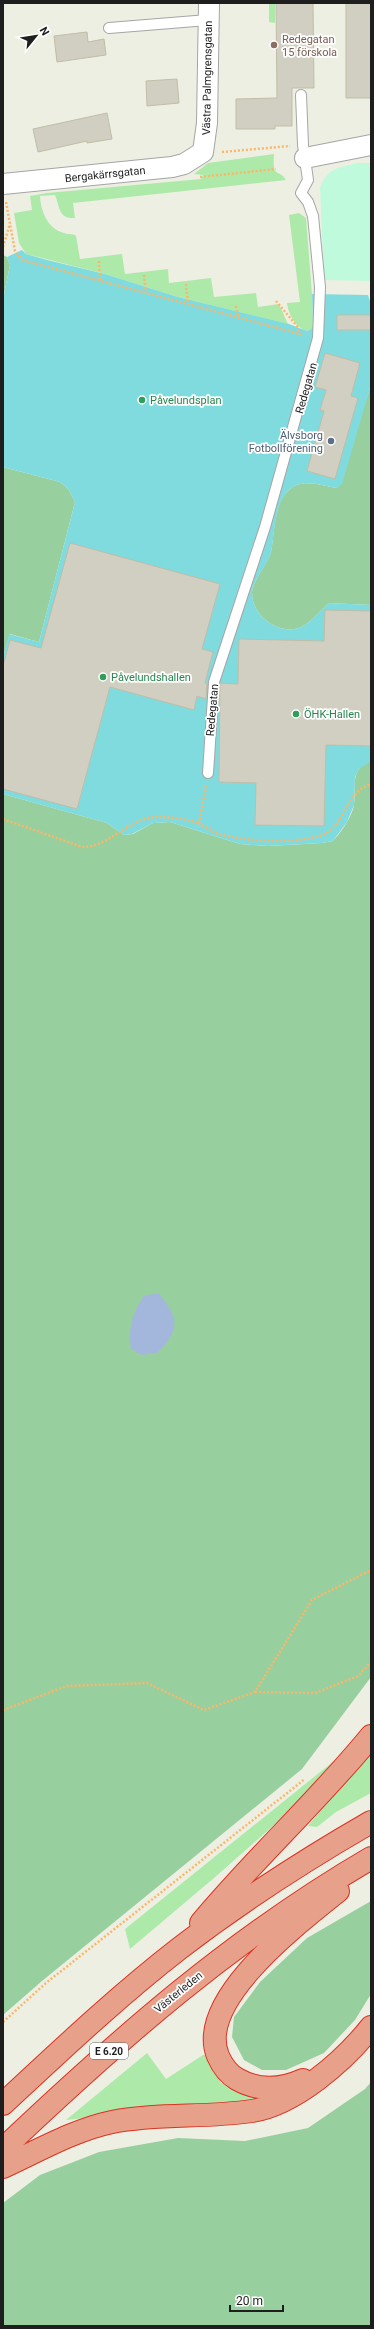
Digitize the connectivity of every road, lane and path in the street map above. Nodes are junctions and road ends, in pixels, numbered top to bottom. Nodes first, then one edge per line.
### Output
1 (208, 12) edge
2 (109, 28) dead end
3 (301, 95) dead end
4 (371, 145) edge
5 (304, 151) junction
6 (203, 152) junction
7 (276, 169) dead end
8 (194, 178) dead end
9 (4, 190) edge
10 (10, 224) junction
11 (3, 247) edge
12 (99, 261) dead end
13 (144, 275) dead end
14 (100, 280) junction
15 (186, 284) dead end
16 (146, 292) junction
17 (276, 301) dead end
18 (188, 304) junction
19 (236, 306) dead end
20 (238, 317) junction
21 (299, 334) junction
22 (318, 338) junction
23 (208, 773) joint
24 (371, 784) edge
25 (3, 819) edge
26 (199, 823) junction
27 (371, 1570) edge
28 (371, 1662) edge
29 (255, 1692) junction
30 (3, 1710) edge
31 (371, 1736) edge
32 (309, 1775) dead end
33 (371, 1822) edge
34 (371, 1858) edge
35 (371, 1864) edge
36 (180, 1948) junction
37 (3, 2022) edge
38 (371, 2027) edge
39 (332, 2066) junction
40 (3, 2104) edge
41 (3, 2149) edge
42 (3, 2167) edge

1 - 2 lane
1 - 6 street, Västra Palmgrensgatan
3 - 5 lane
4 - 5 street
5 - 6 path
5 - 22 lane, Redegatan
6 - 9 street, Bergakärrsgatan
7 - 8 path
9 - 10 path
10 - 11 path
10 - 14 path
12 - 14 path
13 - 16 path
14 - 16 path
15 - 18 path
16 - 18 path
17 - 21 path
18 - 20 path
19 - 20 path
20 - 21 path
21 - 22 path
22 - 23 lane, Redegatan
23 - 26 path
24 - 26 path
25 - 26 path
27 - 29 path
28 - 29 path
29 - 30 path
31 - 36 highway
32 - 37 path
33 - 36 highway, E 6.20
34 - 41 highway, Västerleden / E 6.20
35 - 39 highway
36 - 40 highway, E 6.20
38 - 39 highway
39 - 42 highway

